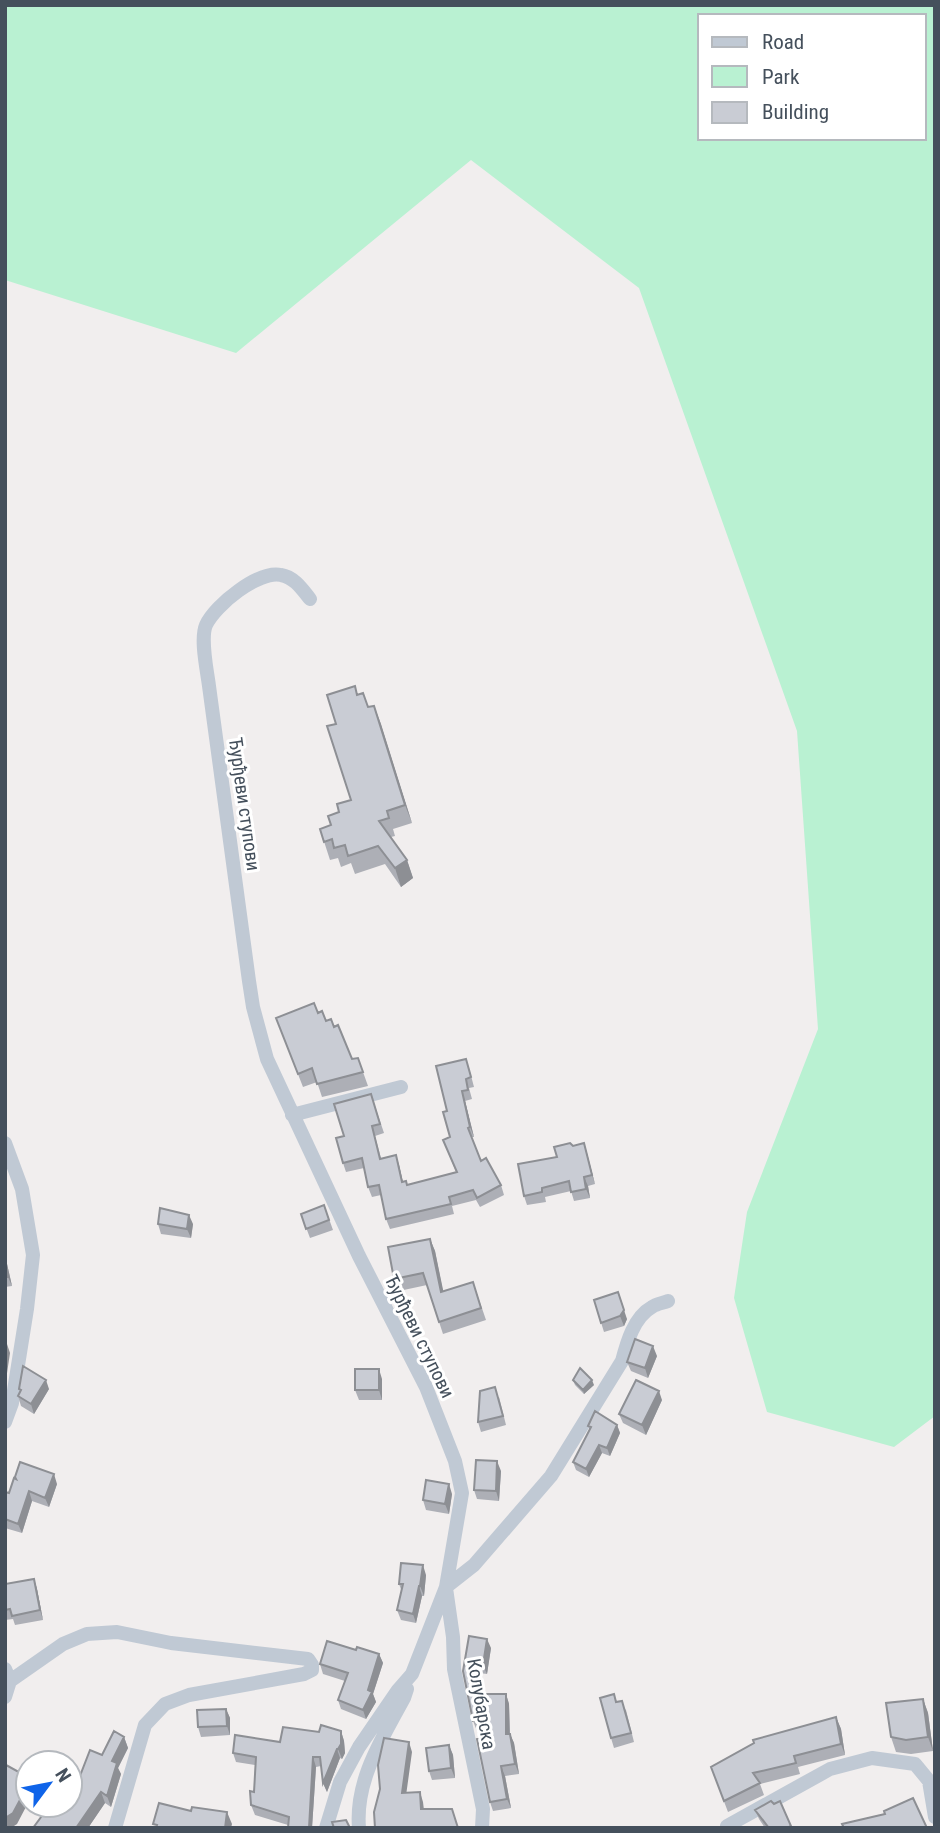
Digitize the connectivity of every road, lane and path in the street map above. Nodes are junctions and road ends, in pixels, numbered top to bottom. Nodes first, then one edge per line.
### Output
1 (310, 599) dead end
2 (401, 1087) dead end
3 (292, 1115) junction
4 (5, 1143) edge
5 (668, 1301) dead end
6 (5, 1422) edge
7 (446, 1587) junction
8 (412, 1674) junction
9 (8, 1675) edge
10 (5, 1697) edge
11 (935, 1817) edge
12 (727, 1826) edge
13 (115, 1828) edge
14 (326, 1828) edge
15 (359, 1828) edge
16 (482, 1828) edge

1 - 3 street, Ђурђеви ступови
2 - 3 street
3 - 7 street, Ђурђеви ступови
4 - 6 street
5 - 7 street
7 - 8 street, Ђурђеви ступови
7 - 16 street, Колубарска
8 - 14 street, Ђурђеви ступови
8 - 15 street
9 - 10 street
9 - 13 street
11 - 12 street

